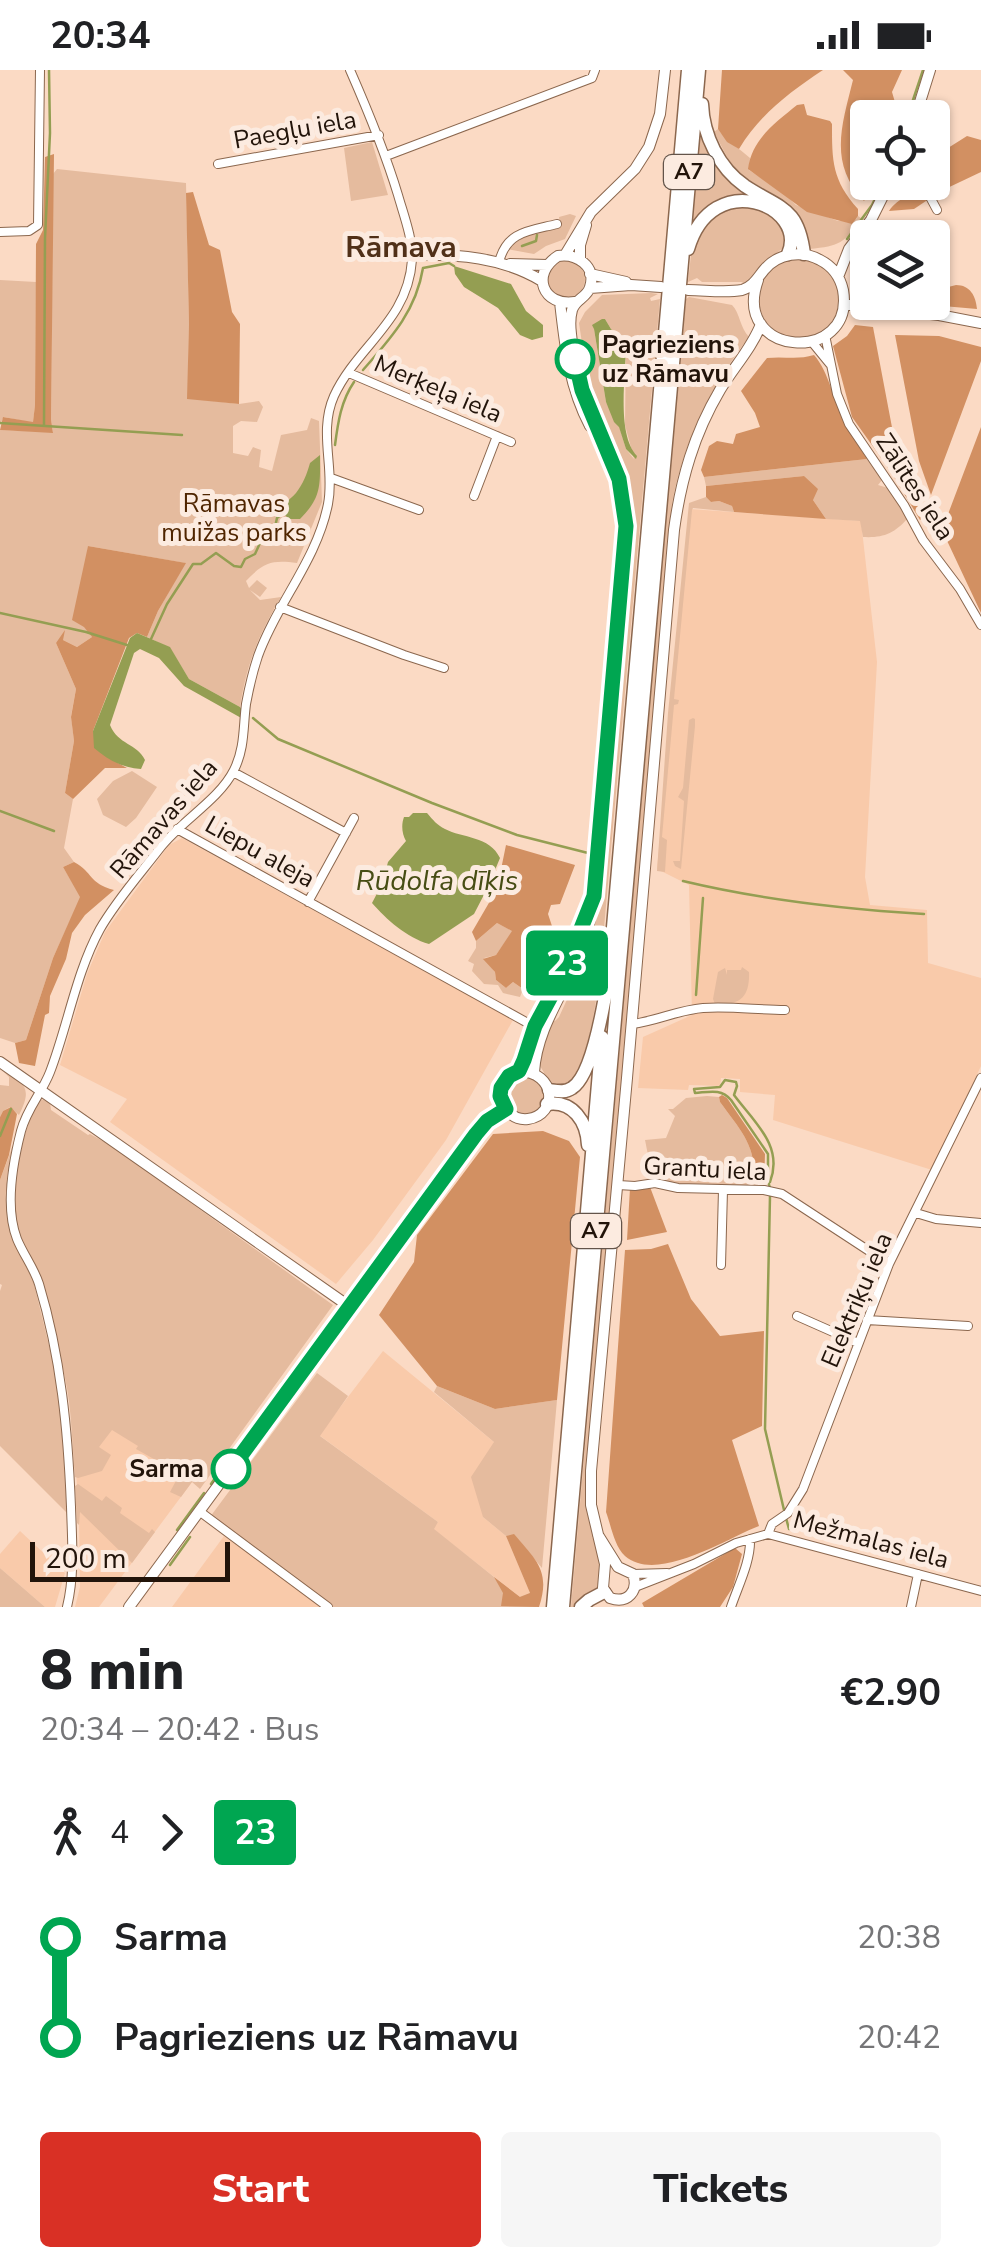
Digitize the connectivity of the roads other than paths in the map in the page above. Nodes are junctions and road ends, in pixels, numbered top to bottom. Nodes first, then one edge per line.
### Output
1 (40, 70) edge
2 (665, 70) edge
3 (930, 70) edge
4 (354, 71) edge
5 (695, 73) edge
6 (594, 74) edge
7 (920, 100) edge
8 (379, 135) junction
9 (386, 156) junction
10 (218, 164) dead end
11 (881, 200) edge
12 (932, 200) edge
13 (937, 210) dead end
14 (587, 219) junction
15 (557, 224) dead end
16 (0, 232) edge
17 (849, 249) junction
18 (788, 254) junction
19 (804, 254) junction
20 (412, 255) junction
21 (565, 255) junction
22 (580, 259) junction
23 (825, 262) junction
24 (501, 263) junction
25 (546, 264) junction
26 (680, 265) junction
27 (590, 274) junction
28 (838, 276) junction
29 (758, 280) junction
30 (542, 281) junction
31 (631, 285) junction
32 (662, 287) dead end
33 (590, 288) junction
34 (688, 290) dead end
35 (718, 291) junction
36 (560, 302) junction
37 (575, 302) junction
38 (754, 304) junction
39 (844, 304) junction
40 (981, 323) edge
41 (760, 324) junction
42 (826, 335) junction
43 (774, 336) junction
44 (812, 342) junction
45 (741, 358) junction
46 (830, 364) junction
47 (349, 373) junction
48 (497, 436) junction
49 (511, 442) dead end
50 (605, 447) junction
51 (330, 478) junction
52 (474, 496) dead end
53 (418, 510) dead end
54 (280, 607) junction
55 (981, 625) edge
56 (444, 668) dead end
57 (234, 772) junction
58 (354, 818) dead end
59 (176, 828) junction
60 (346, 833) junction
61 (594, 896) junction
62 (308, 902) junction
63 (605, 999) junction
64 (785, 1010) dead end
65 (632, 1024) junction
66 (535, 1026) junction
67 (0, 1062) edge
68 (519, 1071) junction
69 (534, 1072) junction
70 (981, 1078) edge
71 (41, 1090) junction
72 (548, 1097) junction
73 (506, 1109) junction
74 (591, 1175) junction
75 (618, 1185) junction
76 (723, 1190) junction
77 (916, 1213) junction
78 (981, 1222) edge
79 (889, 1264) junction
80 (721, 1265) dead end
81 (350, 1307) junction
82 (797, 1316) dead end
83 (867, 1320) junction
84 (968, 1326) dead end
85 (858, 1343) junction
86 (199, 1511) junction
87 (768, 1534) junction
88 (598, 1535) junction
89 (750, 1539) junction
90 (618, 1567) junction
91 (672, 1572) junction
92 (605, 1574) junction
93 (632, 1574) junction
94 (918, 1574) junction
95 (635, 1587) junction
96 (981, 1591) edge
97 (604, 1592) junction
98 (67, 1607) edge
99 (129, 1607) edge
100 (328, 1607) edge
101 (553, 1607) edge
102 (564, 1607) edge
103 (581, 1607) edge
104 (731, 1607) edge
105 (911, 1607) edge

1 - 16 street
2 - 14 main road
3 - 7 main road
4 - 8 street, Rāmavas iela
5 - 19 highway
5 - 26 highway, A7
5 - 63 highway, A7
6 - 9 street
8 - 9 street, Rāmavas iela
8 - 10 street, Paegļu iela
9 - 20 street, Rāmavas iela
11 - 17 main road
12 - 13 street
14 - 21 main road
14 - 22 main road
15 - 24 street
17 - 23 main road
17 - 28 main road
18 - 19 main road
18 - 26 highway
18 - 29 main road
19 - 23 main road
20 - 24 main road
20 - 47 street, Rāmavas iela
21 - 22 main road
21 - 25 main road
22 - 27 main road
23 - 28 main road
24 - 25 main road
24 - 30 main road
25 - 30 main road
26 - 102 highway, A7
27 - 31 main road
27 - 33 main road
28 - 39 main road
29 - 35 main road
29 - 38 main road
30 - 36 main road
31 - 32 main road
31 - 33 main road
33 - 37 main road
34 - 35 main road
35 - 38 main road
36 - 37 main road
36 - 50 main road
37 - 50 main road
38 - 41 main road
39 - 40 main road
39 - 42 main road
41 - 43 main road
41 - 45 main road
42 - 44 main road
42 - 46 street, Zālītes iela
43 - 44 main road
43 - 45 main road
44 - 46 street, Zālītes iela
45 - 65 main road
46 - 55 street, Zālītes iela
47 - 48 street, Merķeļa iela
47 - 51 street, Rāmavas iela
48 - 49 street, Merķeļa iela
48 - 52 street
50 - 61 main road
51 - 53 street
51 - 54 street, Rāmavas iela
54 - 56 street
54 - 57 street, Rāmavas iela
57 - 59 street, Rāmavas iela
57 - 60 street
58 - 60 street
59 - 62 street, Liepu aleja
59 - 71 street, Rāmavas iela
60 - 62 street
61 - 66 main road
61 - 69 main road
62 - 66 street, Liepu aleja
63 - 72 highway
63 - 74 highway, A7
64 - 65 street
65 - 75 main road
66 - 68 main road
67 - 71 main road
68 - 69 main road
68 - 73 main road
69 - 72 main road
70 - 77 street, Elektriķu iela
71 - 81 main road
71 - 98 street, Rāmavas iela
72 - 73 main road
72 - 74 highway
73 - 81 main road
74 - 101 highway, A7
75 - 76 street, Grantu iela
75 - 88 main road
76 - 79 street, Grantu iela
76 - 80 street
77 - 78 street
77 - 79 street, Elektriķu iela
79 - 83 street, Elektriķu iela
81 - 86 main road
82 - 85 street
83 - 84 street
83 - 85 street, Elektriķu iela
85 - 87 street, Elektriķu iela
86 - 99 main road
86 - 100 street
87 - 89 street, Mežmalas iela
87 - 94 street, Mežmalas iela
88 - 90 main road
88 - 92 main road
89 - 91 street, Mežmalas iela
89 - 104 street
90 - 92 main road
90 - 93 main road
91 - 93 street
91 - 95 street, Mežmalas iela
92 - 97 main road
93 - 95 main road
94 - 96 street, Mežmalas iela
94 - 105 street
95 - 97 main road
97 - 103 highway

